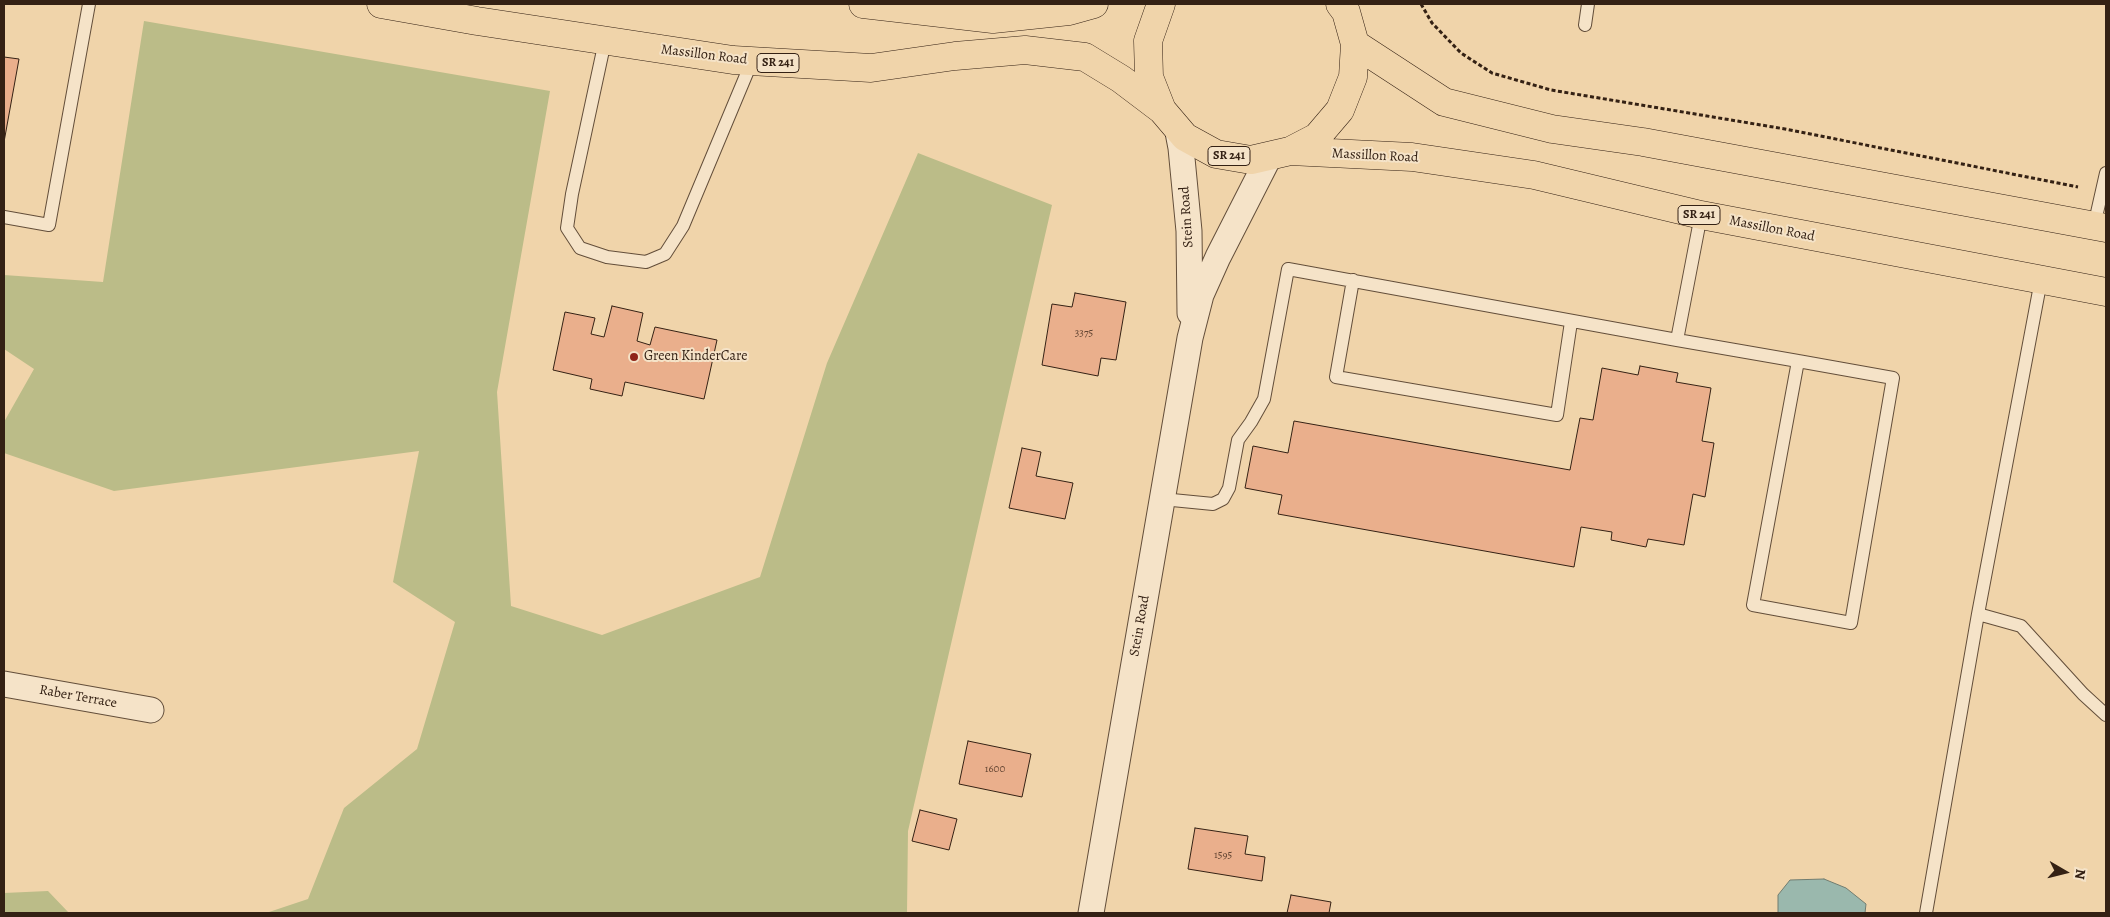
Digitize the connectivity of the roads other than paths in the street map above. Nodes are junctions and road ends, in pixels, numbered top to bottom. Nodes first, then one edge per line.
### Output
1 (89, 4) edge
2 (381, 4) edge
3 (862, 4) edge
4 (1094, 4) edge
5 (1161, 4) edge
6 (1588, 4) edge
7 (1345, 6) edge
8 (1586, 25) dead end
9 (605, 41) junction
10 (1355, 44) junction
11 (752, 61) junction
12 (1169, 118) junction
13 (1280, 154) junction
14 (2106, 173) edge
15 (1701, 215) junction
16 (4, 217) edge
17 (2100, 227) edge
18 (1353, 280) junction
19 (2041, 280) junction
20 (2106, 292) edge
21 (1572, 322) junction
22 (1190, 338) junction
23 (1676, 340) junction
24 (1798, 361) junction
25 (1162, 499) junction
26 (1978, 614) junction
27 (4, 684) edge
28 (151, 710) dead end
29 (2106, 716) edge
30 (1091, 913) edge
31 (1929, 913) edge

1 - 16 lane
2 - 9 main road, Massillon Road / SR 241
3 - 4 main road
5 - 12 main road
6 - 8 lane
7 - 10 main road
9 - 11 main road, Massillon Road / SR 241
9 - 11 lane
10 - 13 main road
10 - 17 main road
11 - 12 main road, Massillon Road / SR 241
12 - 13 main road, SR 241
12 - 22 street, Stein Road
13 - 15 main road, Massillon Road / SR 241
13 - 22 street, Stein Road
14 - 17 lane
15 - 19 main road, Massillon Road / SR 241
15 - 23 lane
18 - 21 lane
18 - 21 lane
18 - 25 lane
19 - 20 main road, Massillon Road / SR 241
19 - 26 lane
21 - 23 lane
22 - 25 street, Stein Road
23 - 24 lane
24 - 24 lane
25 - 30 street, Stein Road
26 - 29 lane
26 - 31 lane
27 - 28 street, Raber Terrace

